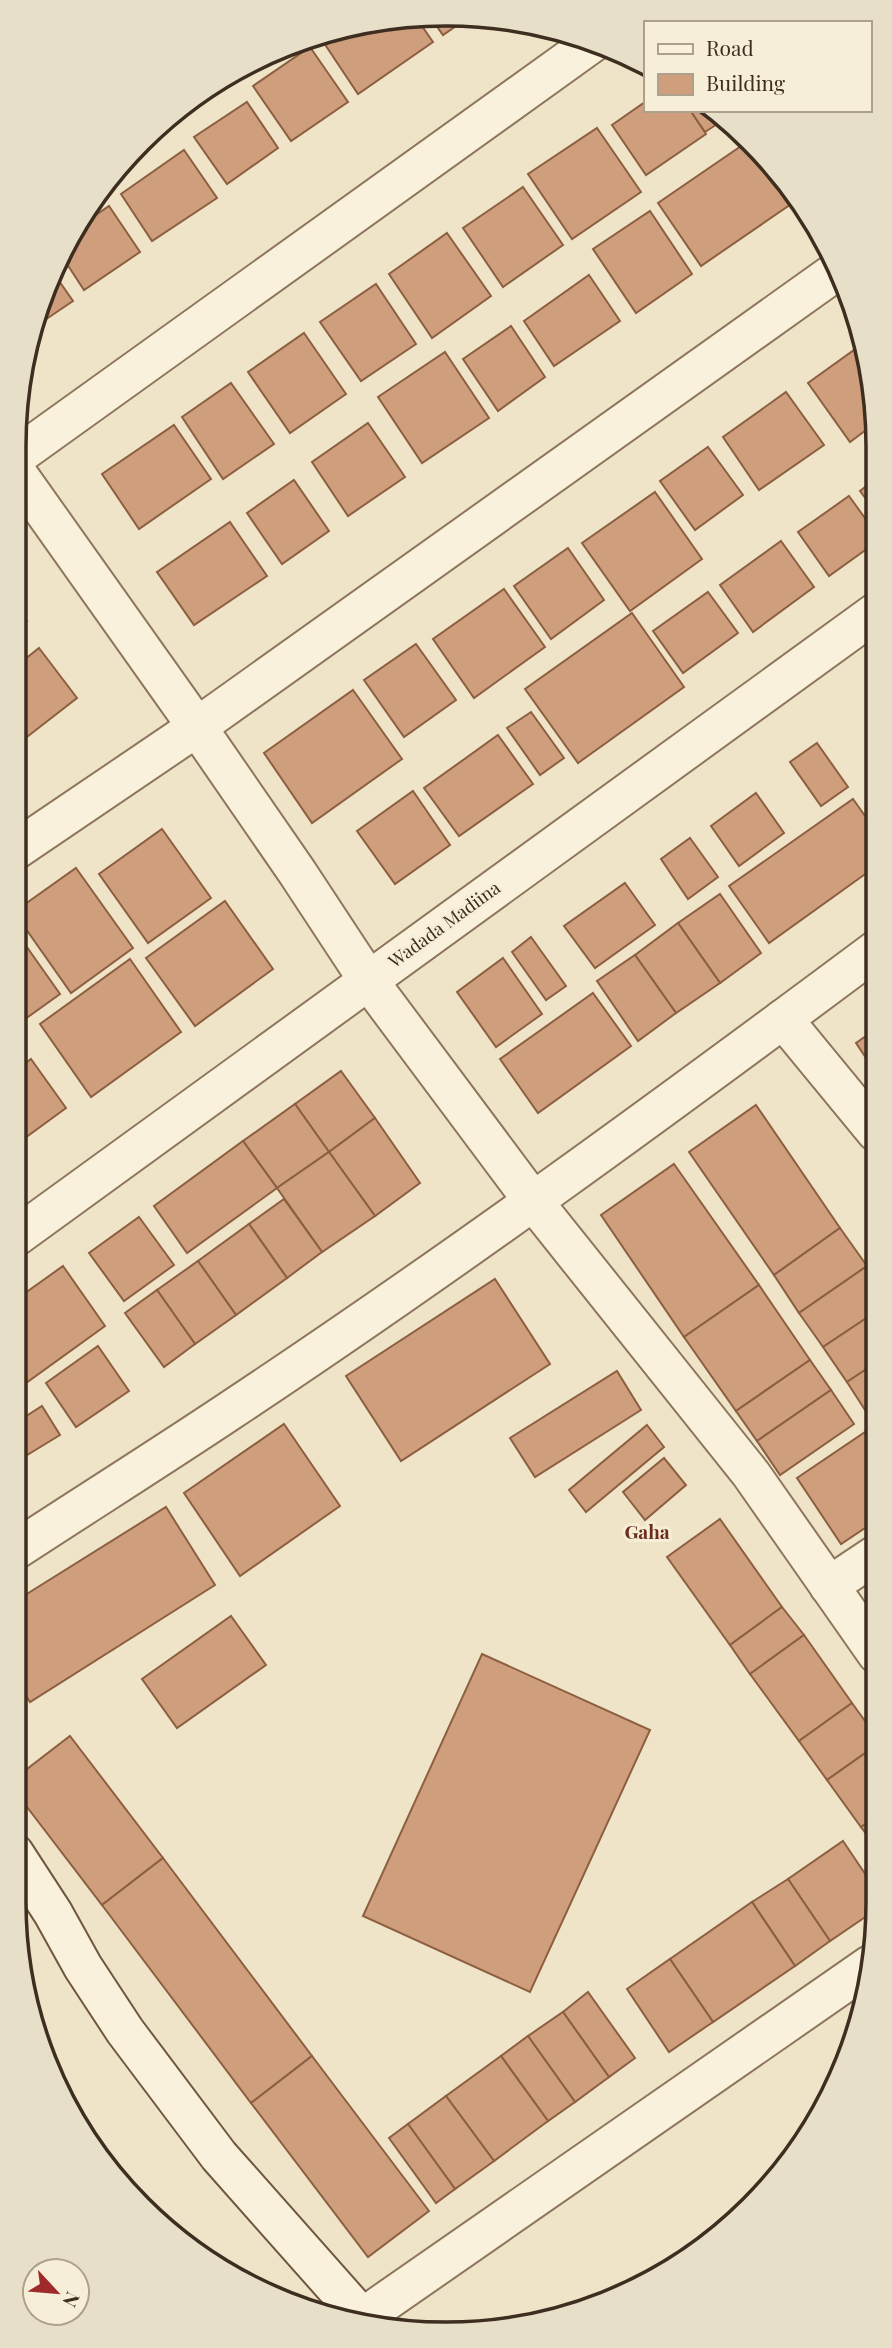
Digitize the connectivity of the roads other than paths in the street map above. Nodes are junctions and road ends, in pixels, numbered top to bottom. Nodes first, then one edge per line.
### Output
1 (583, 50) edge
2 (830, 277) edge
3 (26, 449) edge
4 (26, 486) edge
5 (866, 620) edge
6 (197, 727) junction
7 (26, 843) edge
8 (866, 957) edge
9 (368, 980) junction
10 (783, 1019) junction
11 (866, 1120) edge
12 (533, 1201) junction
13 (26, 1229) edge
14 (26, 1543) edge
15 (866, 1561) edge
16 (829, 1586) junction
17 (866, 1638) edge
18 (26, 1871) edge
19 (860, 1972) edge
20 (356, 2312) edge
21 (370, 2315) edge

1 - 3 street
2 - 6 street
4 - 6 street
5 - 9 street, Wadada Madiina
6 - 7 street
6 - 9 street
8 - 10 street
9 - 12 street
9 - 13 street, Wadada Madiina
10 - 11 street
10 - 12 street
12 - 14 street
12 - 16 street
15 - 16 street
16 - 17 street
18 - 20 street
19 - 21 street

